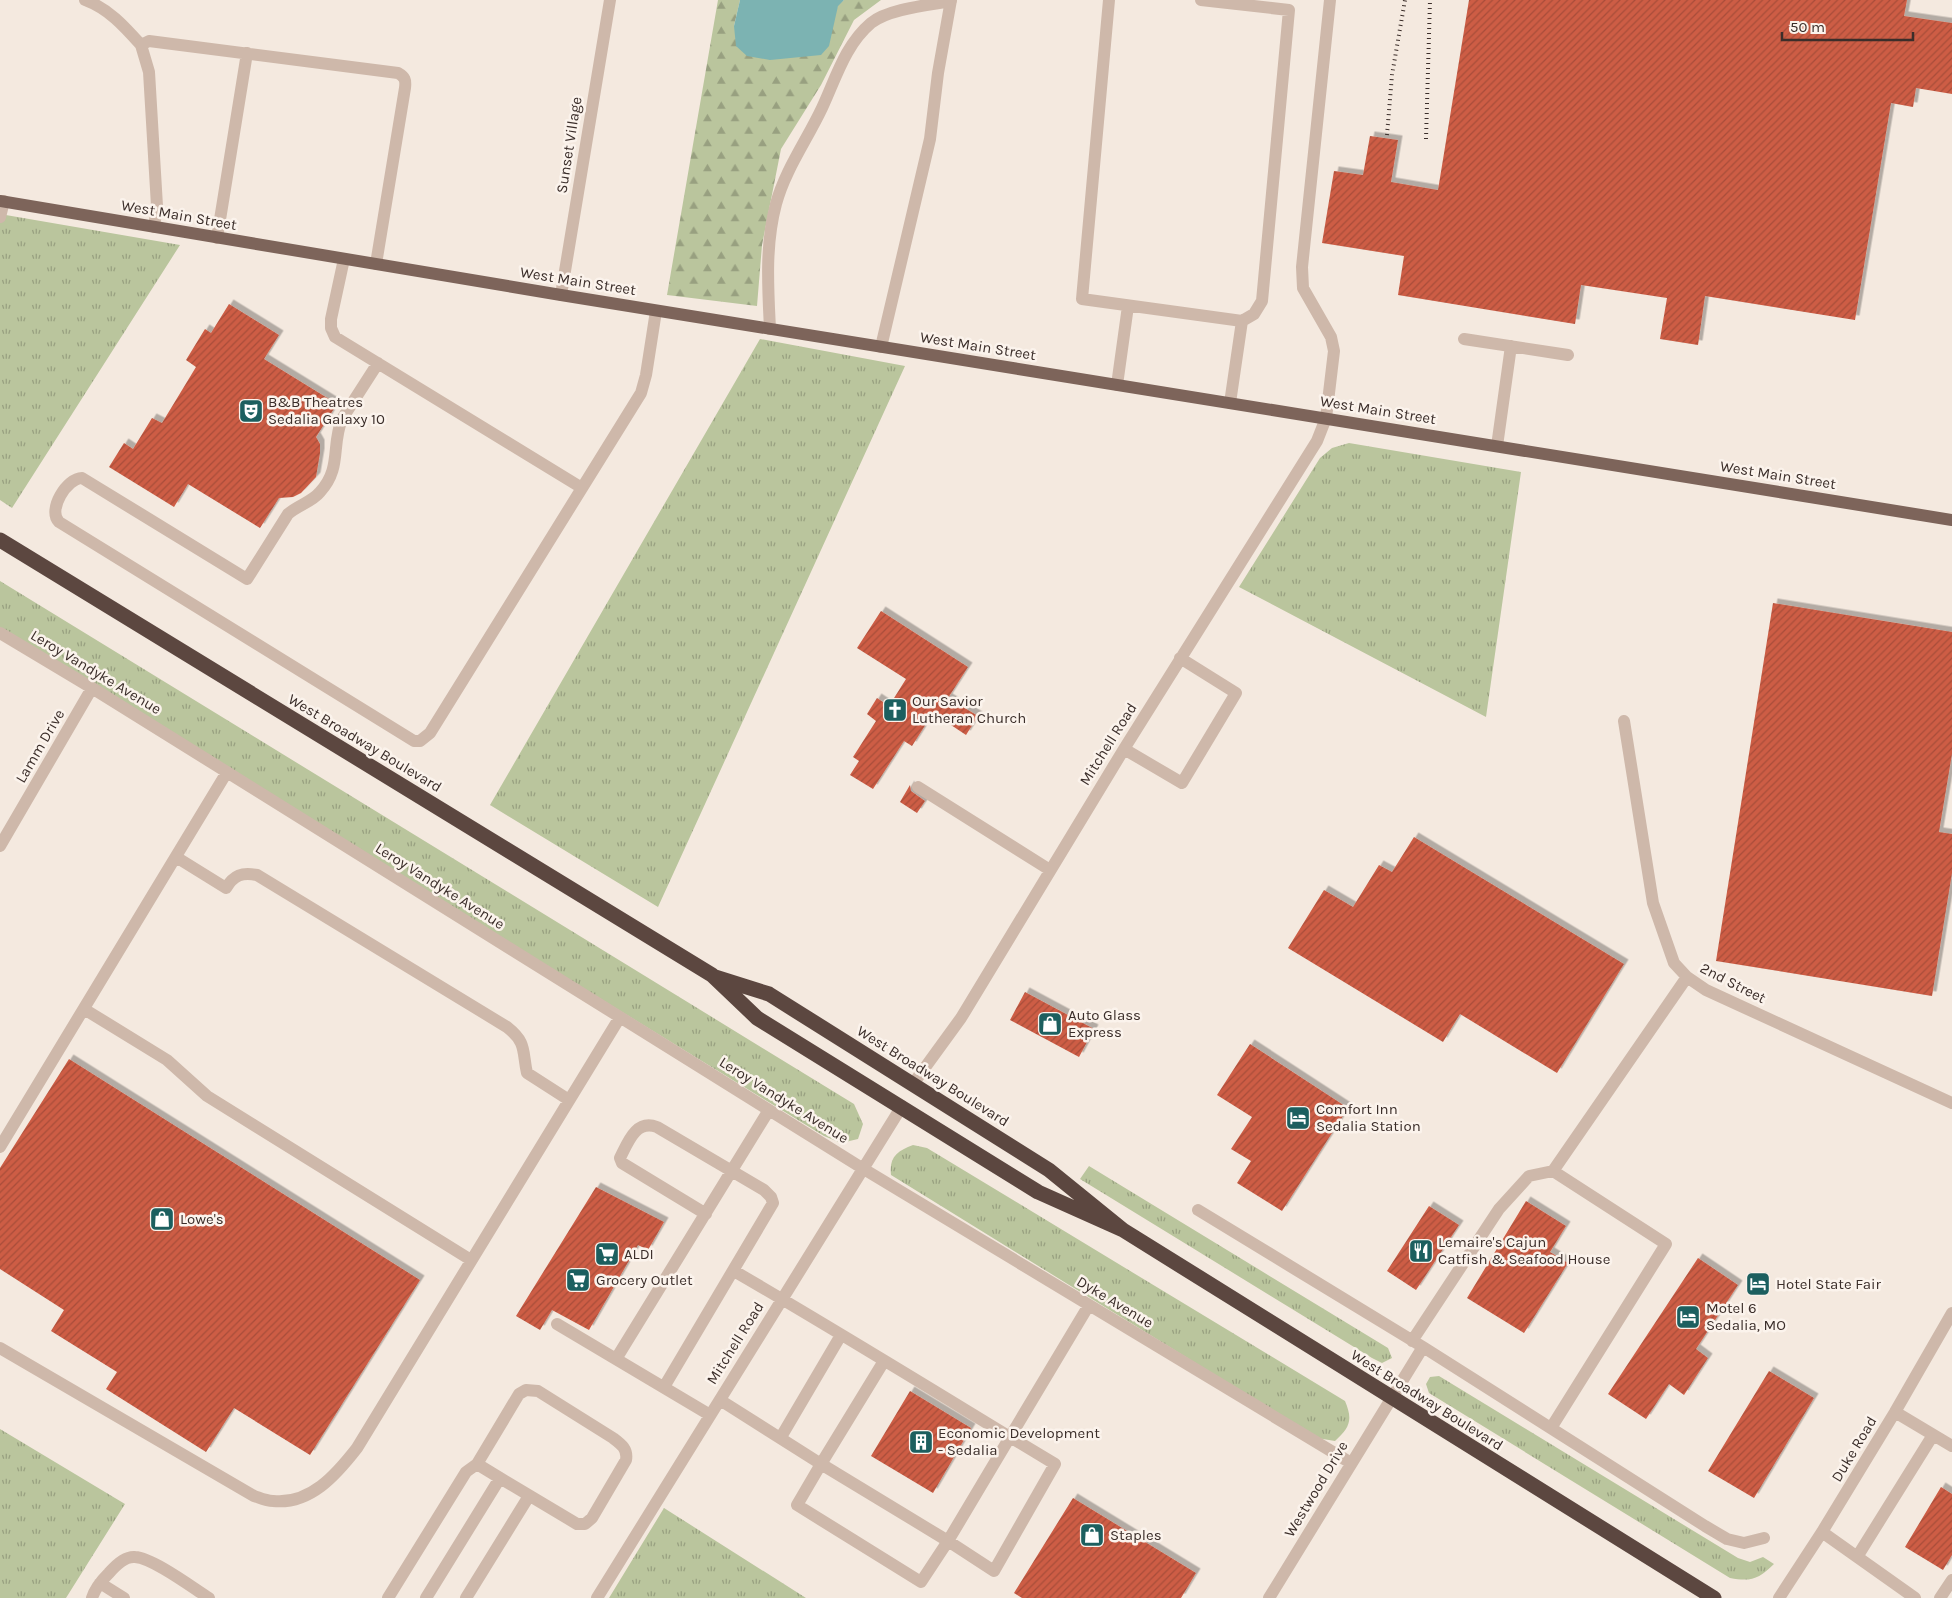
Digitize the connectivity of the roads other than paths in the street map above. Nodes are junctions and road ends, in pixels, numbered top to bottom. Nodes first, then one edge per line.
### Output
1 (85, 0) edge
2 (610, 0) edge
3 (1109, 0) edge
4 (1201, 0) edge
5 (1330, 0) edge
6 (951, 1) edge
7 (141, 45) junction
8 (247, 53) junction
9 (2, 201) edge
10 (0, 217) edge
11 (154, 227) junction
12 (217, 238) junction
13 (344, 259) junction
14 (376, 264) junction
15 (561, 295) junction
16 (1128, 306) junction
17 (656, 311) junction
18 (1242, 321) junction
19 (770, 329) junction
20 (1464, 339) dead end
21 (1511, 346) junction
22 (881, 347) junction
23 (1568, 356) dead end
24 (378, 363) junction
25 (1117, 385) junction
26 (1230, 403) junction
27 (1326, 418) junction
28 (1496, 446) junction
29 (582, 488) junction
30 (1952, 520) edge
31 (0, 540) edge
32 (0, 633) edge
33 (1180, 658) junction
34 (92, 688) junction
35 (1624, 721) dead end
36 (1124, 749) junction
37 (227, 772) junction
38 (918, 787) dead end
39 (0, 846) edge
40 (176, 857) junction
41 (1050, 870) junction
42 (712, 975) junction
43 (1687, 977) junction
44 (84, 1009) junction
45 (620, 1017) junction
46 (913, 1084) junction
47 (569, 1100) junction
48 (1952, 1103) edge
49 (902, 1106) junction
50 (769, 1110) junction
51 (0, 1147) edge
52 (862, 1168) junction
53 (732, 1171) junction
54 (1553, 1171) junction
55 (1198, 1210) dead end
56 (706, 1214) junction
57 (1123, 1230) junction
58 (472, 1260) junction
59 (734, 1271) junction
60 (782, 1299) junction
61 (1089, 1305) junction
62 (1952, 1313) edge
63 (556, 1324) dead end
64 (841, 1335) junction
65 (1418, 1344) junction
66 (0, 1348) edge
67 (616, 1359) junction
68 (884, 1361) junction
69 (664, 1387) junction
70 (1390, 1398) junction
71 (720, 1400) junction
72 (1895, 1412) junction
73 (710, 1415) junction
74 (1551, 1428) junction
75 (1933, 1435) junction
76 (1010, 1437) junction
77 (781, 1438) junction
78 (1952, 1446) edge
79 (1351, 1463) junction
80 (477, 1464) junction
81 (820, 1464) junction
82 (500, 1478) junction
83 (529, 1496) junction
84 (1822, 1532) junction
85 (1764, 1538) dead end
86 (948, 1542) junction
87 (1857, 1557) junction
88 (1952, 1580) edge
89 (100, 1583) junction
90 (92, 1598) edge
91 (124, 1598) edge
92 (209, 1598) edge
93 (388, 1598) edge
94 (426, 1598) edge
95 (466, 1598) edge
96 (597, 1598) edge
97 (1269, 1598) edge
98 (1714, 1598) edge
99 (1778, 1598) edge
100 (1915, 1598) edge
101 (1940, 1598) edge

1 - 7 street
2 - 15 street, Sunset Village
3 - 16 street
4 - 18 street
5 - 27 street, Mitchell Road
6 - 19 street
6 - 22 street
7 - 8 street
7 - 11 street
8 - 12 street
8 - 14 street
9 - 10 street
9 - 11 main road, West Main Street
11 - 12 main road, West Main Street
12 - 13 main road, West Main Street
13 - 14 main road, West Main Street
13 - 24 street
14 - 15 main road, West Main Street
15 - 17 main road, West Main Street
16 - 18 street
16 - 25 street
17 - 19 main road, West Main Street
17 - 29 street
18 - 26 street
19 - 22 main road, West Main Street
20 - 21 street
21 - 23 street
21 - 28 street
22 - 25 main road, West Main Street
24 - 29 street
24 - 29 street
25 - 26 main road, West Main Street
26 - 27 main road, West Main Street
27 - 28 main road, West Main Street
27 - 33 street, Mitchell Road
28 - 30 main road, West Main Street
31 - 42 highway, West Broadway Boulevard
32 - 34 street, Leroy Vandyke Avenue
33 - 36 street, Mitchell Road
33 - 36 street
34 - 37 street, Leroy Vandyke Avenue
34 - 39 street, Lamm Drive
35 - 43 street, 2nd Street
36 - 41 street, Mitchell Road
37 - 40 street
37 - 45 street, Leroy Vandyke Avenue
38 - 41 street
40 - 44 street
40 - 47 street
41 - 46 street, Mitchell Road
42 - 46 highway, West Broadway Boulevard
42 - 49 highway, West Broadway Boulevard
43 - 48 street, 2nd Street
43 - 54 street
44 - 51 street
44 - 58 street
45 - 47 street
45 - 50 street, Leroy Vandyke Avenue
46 - 57 highway, West Broadway Boulevard
47 - 58 street
49 - 52 street, Mitchell Road
49 - 57 highway, West Broadway Boulevard
50 - 52 street, Leroy Vandyke Avenue
50 - 53 street
52 - 60 street, Mitchell Road
52 - 61 street, Dyke Avenue
53 - 56 street
53 - 56 street
53 - 59 street
54 - 65 street, Westwood Drive
54 - 74 street
55 - 65 street
56 - 67 street
57 - 70 highway, West Broadway Boulevard
58 - 66 street
59 - 60 street
59 - 69 street
60 - 64 street
60 - 71 street, Mitchell Road
61 - 76 street
61 - 79 street, Dyke Avenue
62 - 72 street, Duke Road
63 - 67 street
64 - 68 street
64 - 77 street
65 - 70 street, Westwood Drive
65 - 74 street
67 - 69 street
68 - 76 street
68 - 81 street
69 - 73 street
70 - 79 street, Westwood Drive
70 - 98 highway, West Broadway Boulevard
71 - 73 street, Mitchell Road
71 - 77 street
72 - 75 street
72 - 84 street, Duke Road
73 - 96 street, Mitchell Road
74 - 85 street
75 - 78 street
75 - 87 street
76 - 86 street
76 - 86 street
77 - 81 street
79 - 97 street, Westwood Drive
80 - 82 street
80 - 83 street
80 - 93 street
81 - 86 street
81 - 86 street
82 - 83 street
82 - 94 street
83 - 95 street
84 - 87 street
84 - 99 street, Duke Road
87 - 100 street
88 - 101 street
89 - 90 street
89 - 91 street
89 - 92 street

